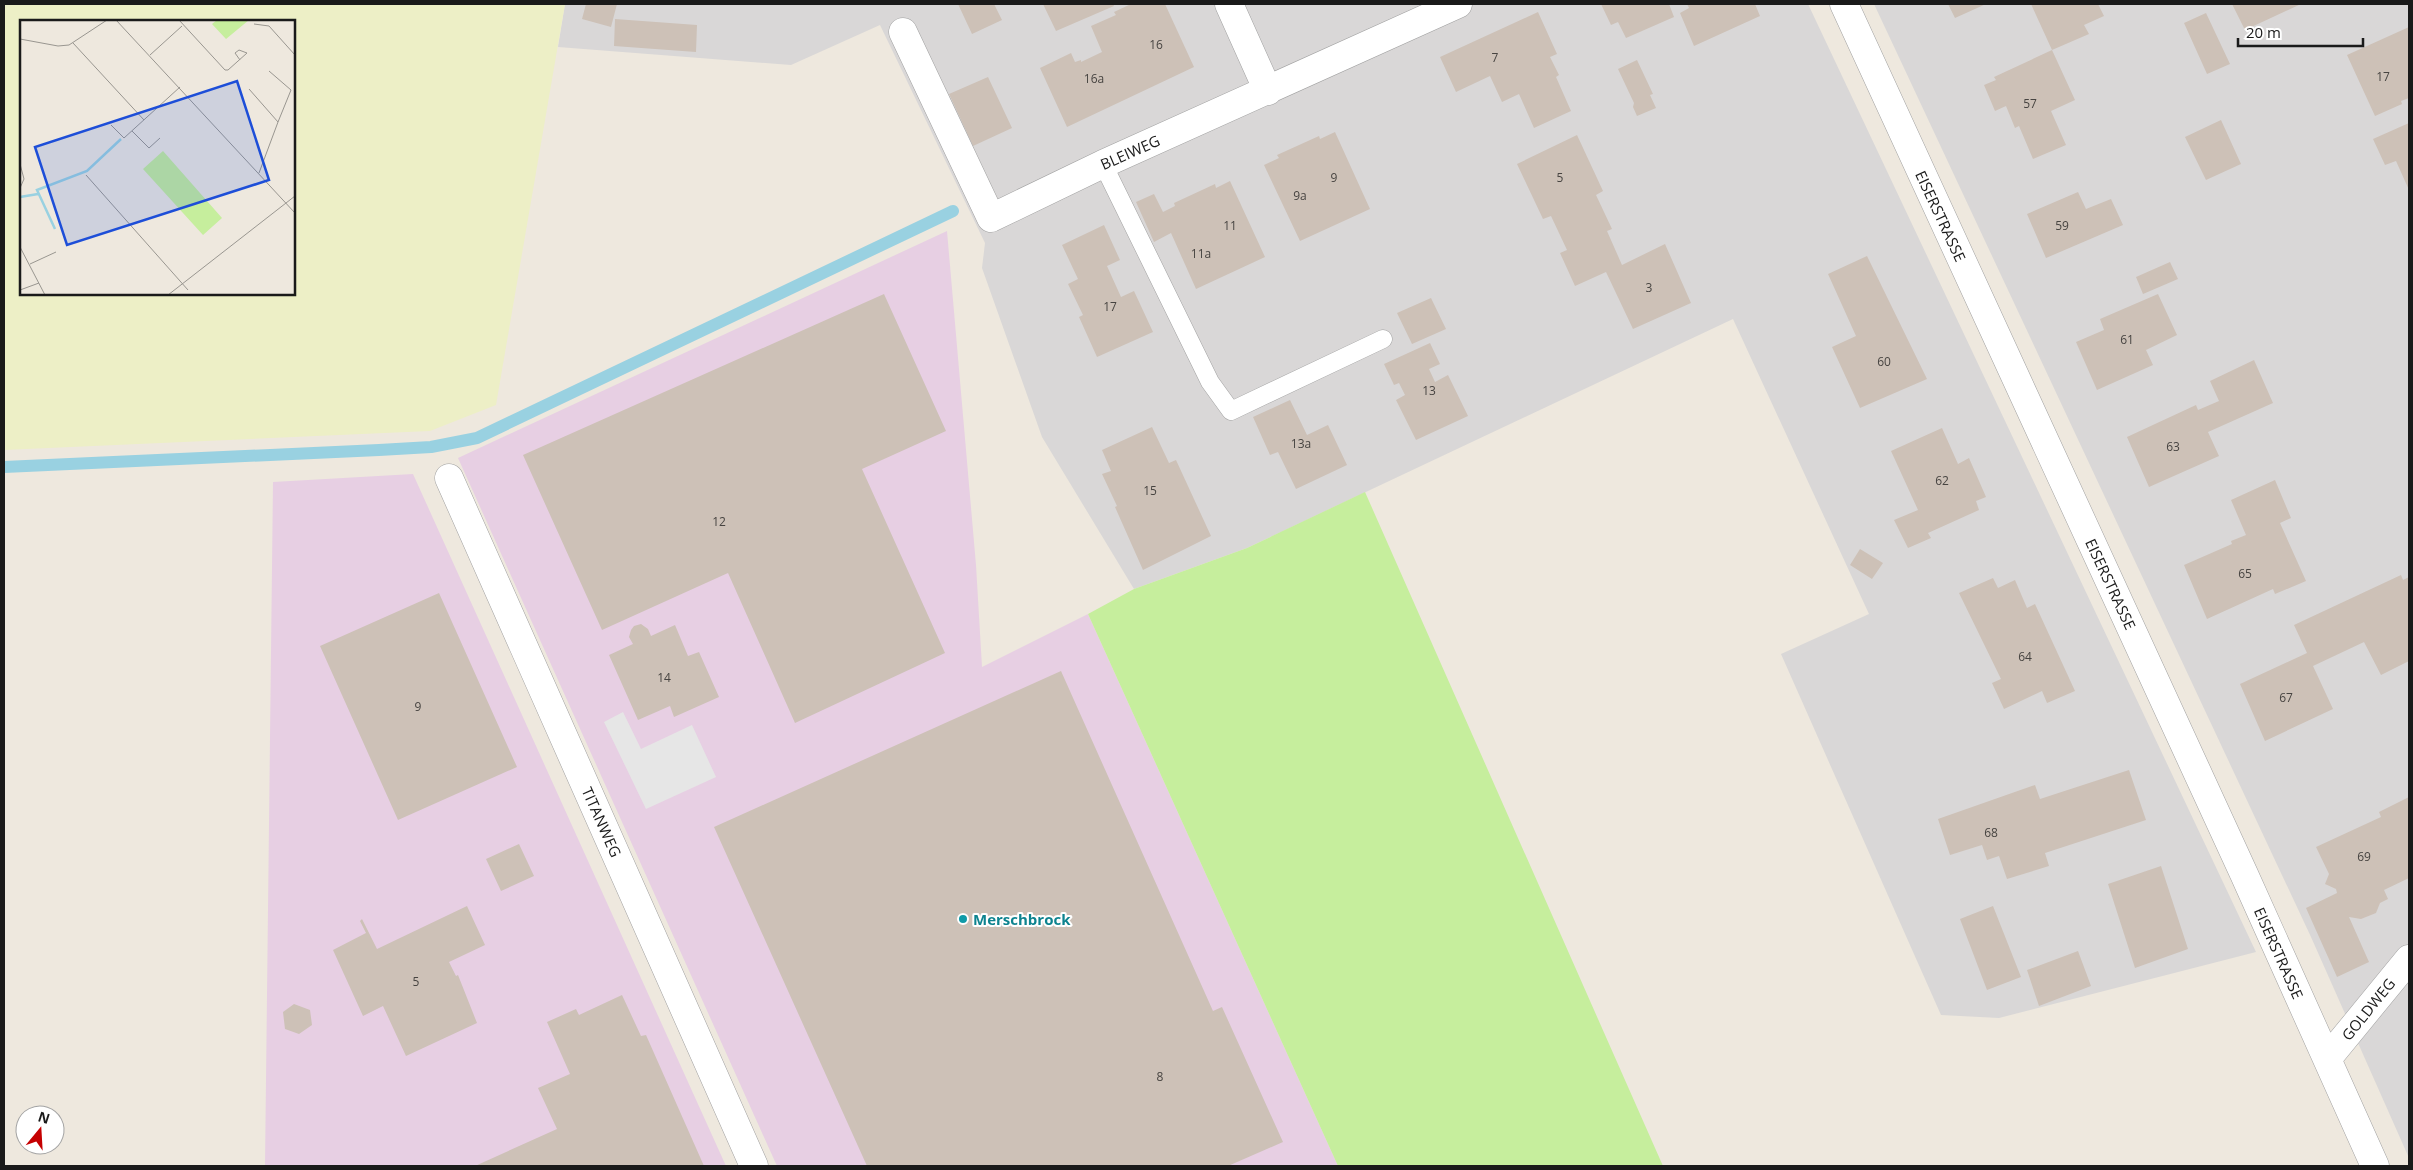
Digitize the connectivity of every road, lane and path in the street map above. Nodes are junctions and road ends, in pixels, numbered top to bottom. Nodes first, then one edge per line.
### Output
1 (1228, 4) edge
2 (1458, 4) edge
3 (1844, 4) edge
4 (903, 32) dead end
5 (1268, 91) junction
6 (1103, 164) junction
7 (1383, 339) dead end
8 (449, 478) dead end
9 (2409, 959) edge
10 (2327, 1059) junction
11 (754, 1166) edge
12 (2375, 1166) edge

1 - 5 street
2 - 5 street, BLEIWEG
3 - 10 street, EISERSTRASSE
4 - 6 street, BLEIWEG
5 - 6 street, BLEIWEG
6 - 7 lane
8 - 11 street, TITANWEG
9 - 10 street, GOLDWEG
10 - 12 street, EISERSTRASSE

